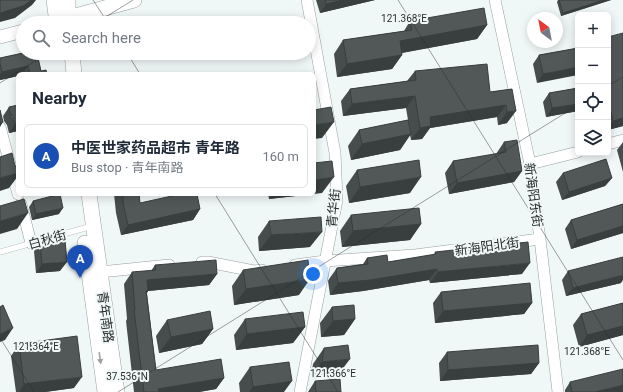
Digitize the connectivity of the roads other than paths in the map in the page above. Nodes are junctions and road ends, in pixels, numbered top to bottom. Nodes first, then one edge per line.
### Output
1 (54, 0) edge
2 (68, 0) edge
3 (134, 0) edge
4 (307, 0) edge
5 (495, 0) edge
6 (58, 16) edge
7 (62, 16) edge
8 (80, 16) edge
9 (310, 16) edge
10 (16, 33) edge
11 (0, 38) edge
12 (316, 49) edge
13 (62, 60) edge
14 (73, 60) edge
15 (64, 72) edge
16 (74, 72) edge
17 (0, 127) edge
18 (623, 140) edge
19 (611, 143) edge
20 (575, 153) edge
21 (530, 164) junction
22 (16, 187) edge
23 (19, 196) edge
24 (80, 196) edge
25 (90, 196) edge
26 (88, 227) junction
27 (540, 239) junction
28 (31, 243) junction
29 (0, 252) edge
30 (325, 261) junction
31 (193, 263) edge
32 (177, 265) edge
33 (100, 272) junction
34 (105, 392) edge
35 (117, 392) edge
36 (300, 392) edge
37 (558, 392) edge

1 - 6 main road
2 - 7 main road
3 - 8 main road
4 - 9 street, 青华街
5 - 21 street, 新海阳东街
10 - 11 street
12 - 30 street, 青华街
13 - 15 main road
14 - 16 main road
17 - 22 street
18 - 19 street
20 - 21 street
21 - 27 street, 新海阳东街
23 - 28 street
24 - 26 main road, 青年南路
25 - 26 main road, 青年南路
26 - 28 lane, 白秋街
26 - 33 main road, 青年南路
26 -> 34 main road, 青年南路
27 - 30 street, 新海阳北街
27 - 37 street, 新海阳东街
28 - 29 lane, 白秋街
30 - 31 street, 新海阳北街
30 - 36 street, 青华街
32 - 33 street
33 - 35 main road, 青年南路

